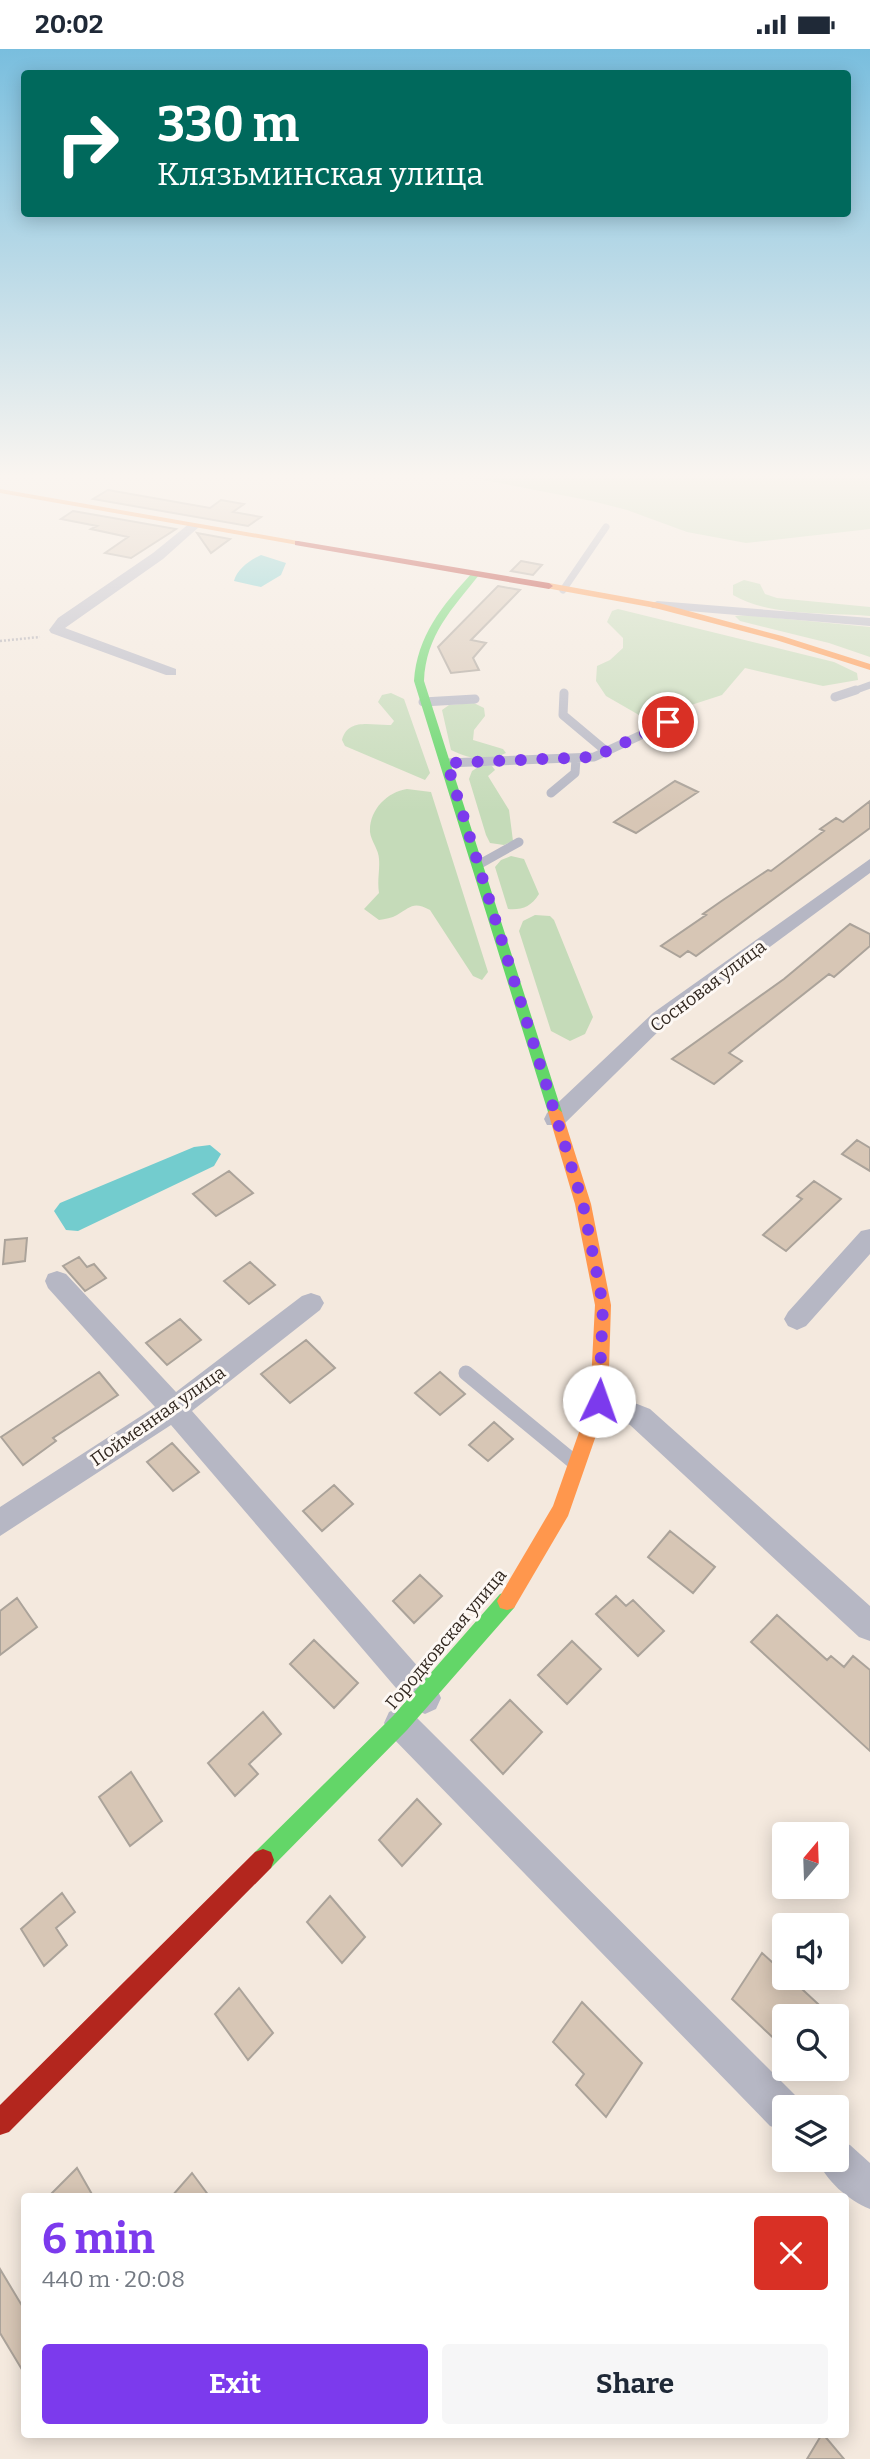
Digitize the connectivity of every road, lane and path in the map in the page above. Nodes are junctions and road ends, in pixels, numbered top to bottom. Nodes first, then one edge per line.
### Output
1 (115, 585) edge
2 (466, 585) edge
3 (536, 585) edge
4 (566, 585) edge
5 (563, 590) junction
6 (721, 617) junction
7 (870, 622) edge
8 (56, 630) junction
9 (0, 641) edge
10 (870, 667) edge
11 (171, 672) dead end
12 (870, 685) edge
13 (564, 693) dead end
14 (835, 697) dead end
15 (475, 699) dead end
16 (423, 702) junction
17 (684, 715) dead end
18 (606, 751) junction
19 (576, 759) junction
20 (447, 763) junction
21 (551, 793) dead end
22 (519, 842) dead end
23 (870, 864) edge
24 (478, 865) junction
25 (555, 1119) junction
26 (870, 1238) edge
27 (57, 1281) dead end
28 (311, 1303) dead end
29 (797, 1319) dead end
30 (466, 1373) dead end
31 (599, 1401) junction
32 (174, 1409) junction
33 (577, 1464) junction
34 (0, 1523) edge
35 (870, 1626) edge
36 (425, 1698) junction
37 (400, 1723) junction
38 (772, 2100) edge
39 (0, 2123) edge
40 (849, 2170) edge
41 (870, 2189) edge

1 - 8 street
2 - 16 main road, Городковская улица
3 - 5 main road
4 - 5 lane
5 - 6 main road
6 - 7 street
6 - 10 main road
8 - 9 path
8 - 11 street
12 - 14 lane
13 - 18 lane
15 - 16 lane
16 - 20 main road, Городковская улица
17 - 18 lane
18 - 19 lane
19 - 20 lane
19 - 21 lane
20 - 24 main road, Городковская улица
22 - 24 lane
23 - 25 street, Сосновая улица
24 - 25 main road, Городковская улица
25 - 31 main road, Городковская улица
26 - 29 street
27 - 32 street
28 - 32 street, Пойменная улица
30 - 33 lane
31 - 33 main road, Городковская улица
31 - 35 street
32 - 34 street, Пойменная улица
32 - 36 street
33 - 36 main road, Городковская улица
36 - 37 main road, Городковская улица
37 - 38 street
37 - 39 main road, Городковская улица
40 - 41 street

